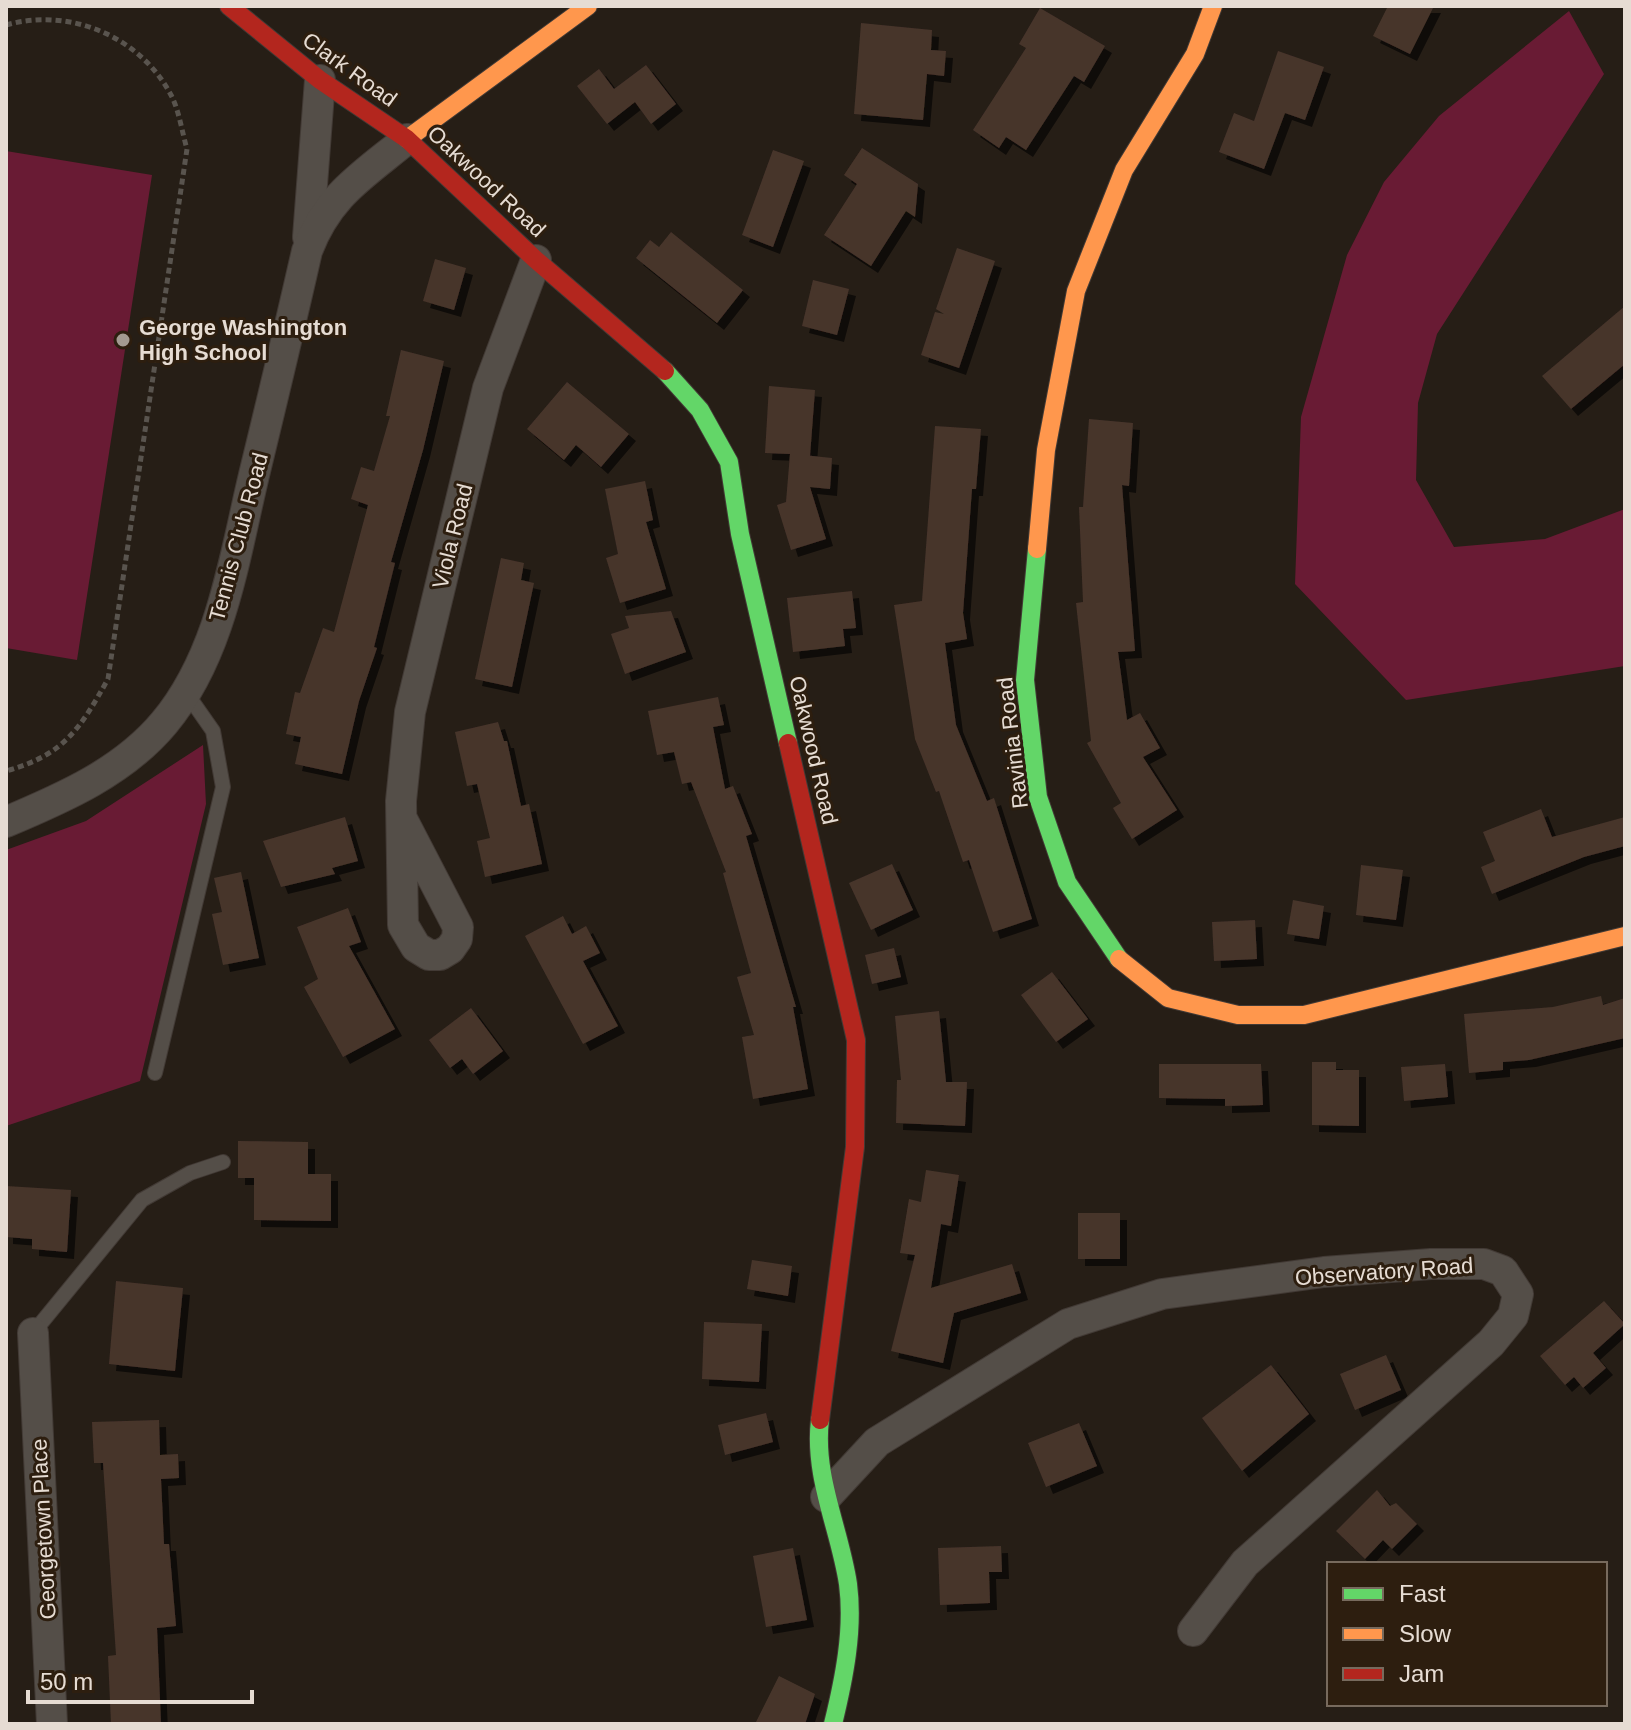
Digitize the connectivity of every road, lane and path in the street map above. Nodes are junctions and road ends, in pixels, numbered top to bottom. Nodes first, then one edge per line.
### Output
1 (229, 6) edge
2 (588, 6) edge
3 (1213, 6) edge
4 (6, 25) edge
5 (320, 80) junction
6 (407, 139) junction
7 (307, 251) junction
8 (536, 260) junction
9 (184, 691) junction
10 (6, 771) edge
11 (402, 819) dead end
12 (6, 822) edge
13 (1625, 936) edge
14 (155, 1073) dead end
15 (223, 1162) dead end
16 (33, 1333) joint
17 (826, 1497) junction
18 (1193, 1631) dead end
19 (52, 1724) edge
20 (833, 1724) edge

1 - 5 main road, Clark Road
2 - 6 main road, Oakwood Road
3 - 13 main road, Ravinia Road
4 - 10 path
5 - 6 main road, Clark Road
5 - 7 street, Tennis Club Road
6 - 7 street, Tennis Club Road
6 - 8 main road, Oakwood Road
7 - 9 street, Tennis Club Road
8 - 11 street, Viola Road
8 - 17 main road, Oakwood Road
9 - 12 street, Tennis Club Road
9 - 14 lane
15 - 16 lane
16 - 19 street, Georgetown Place
17 - 18 street, Observatory Road
17 - 20 main road, Oakwood Road

